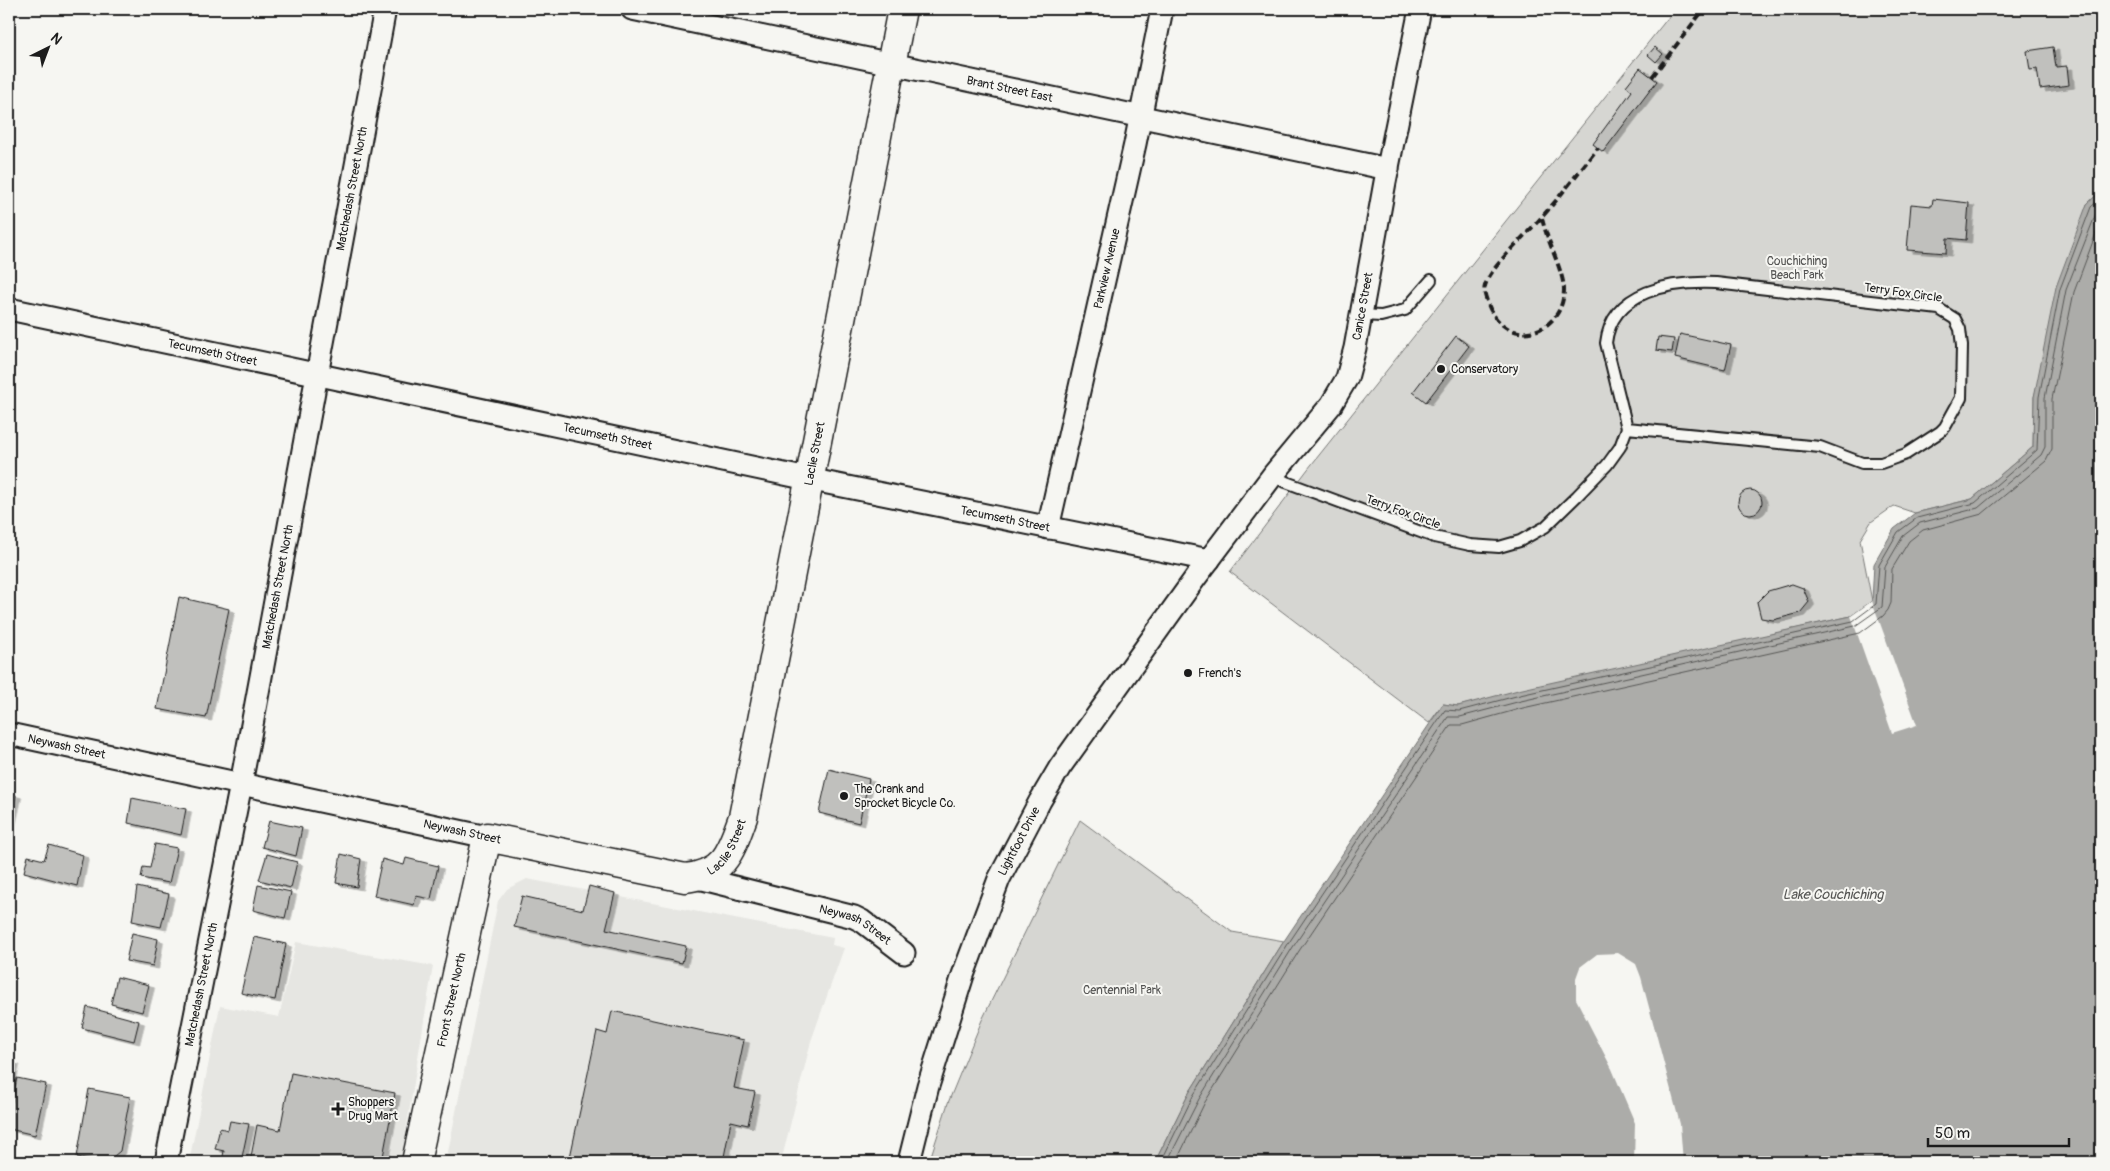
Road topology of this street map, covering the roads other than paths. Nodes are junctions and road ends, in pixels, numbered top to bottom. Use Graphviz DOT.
graph roads {
  1 [pos="384,9"];
  2 [pos="632,9"];
  3 [pos="902,9"];
  4 [pos="1162,9"];
  5 [pos="1420,9"];
  6 [pos="891,63"];
  7 [pos="1141,115"];
  8 [pos="1388,169"];
  9 [pos="1431,280"];
  10 [pos="9,309"];
  11 [pos="1361,315"];
  12 [pos="316,373"];
  13 [pos="1627,428"];
  14 [pos="1273,475"];
  15 [pos="808,479"];
  16 [pos="1048,528"];
  17 [pos="1209,560"];
  18 [pos="9,734"];
  19 [pos="241,784"];
  20 [pos="487,837"];
  21 [pos="694,877"];
  22 [pos="904,953"];
  23 [pos="166,1162"];
  24 [pos="416,1162"];
  25 [pos="909,1162"];
  1 -- 12 [label="street, Matchedash Street North"];
  2 -- 6 [label="street, Brant Street East"];
  3 -- 6 [label="main road, Laclie Street"];
  4 -- 7 [label="street, Parkview Avenue"];
  5 -- 8 [label="street, Canice Street"];
  6 -- 7 [label="street, Brant Street East"];
  6 -- 15 [label="main road, Laclie Street"];
  7 -- 8 [label="street, Brant Street East"];
  7 -- 16 [label="street, Parkview Avenue"];
  8 -- 11 [label="street, Canice Street"];
  9 -- 11 [label="lane"];
  10 -- 12 [label="street, Tecumseth Street"];
  11 -- 14 [label="street, Canice Street"];
  12 -- 15 [label="street, Tecumseth Street"];
  12 -- 19 [label="street, Matchedash Street North"];
  13 -- 13 [label="lane, Terry Fox Circle"];
  13 -- 14 [label="lane, Terry Fox Circle"];
  14 -- 17 [label="street, Canice Street"];
  15 -- 16 [label="street, Tecumseth Street"];
  15 -- 21 [label="main road, Laclie Street"];
  16 -- 17 [label="street, Tecumseth Street"];
  17 -- 25 [label="street, Lightfoot Drive"];
  18 -- 19 [label="street, Neywash Street"];
  19 -- 20 [label="street, Neywash Street"];
  19 -- 23 [label="street, Matchedash Street North"];
  20 -- 21 [label="main road, Neywash Street"];
  20 -- 24 [label="main road, Front Street North"];
  21 -- 22 [label="street, Neywash Street"];
}
